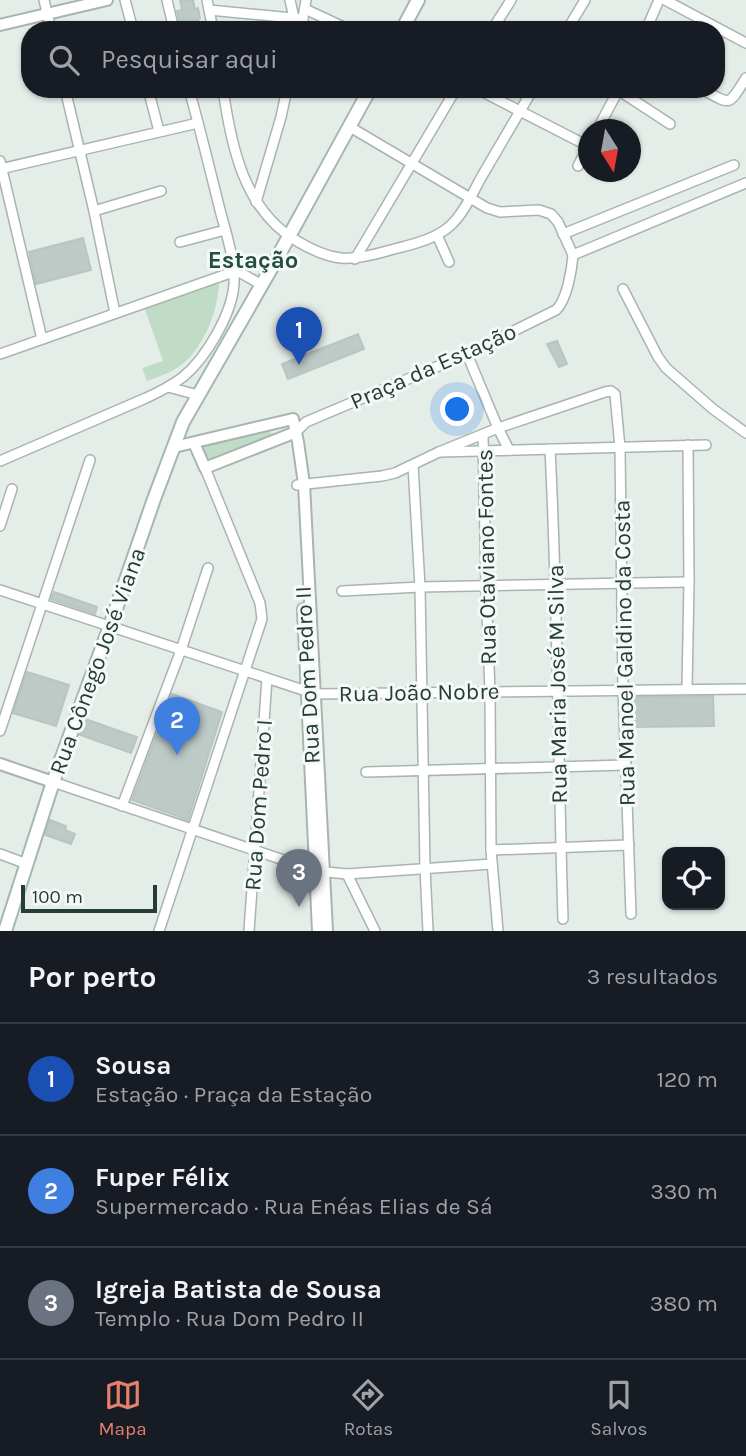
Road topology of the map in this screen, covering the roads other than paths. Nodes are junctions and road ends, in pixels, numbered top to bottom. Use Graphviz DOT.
graph roads {
  1 [pos="44,0"];
  2 [pos="107,0"];
  3 [pos="125,0"];
  4 [pos="167,0"];
  5 [pos="290,0"];
  6 [pos="418,0"];
  7 [pos="511,0"];
  8 [pos="584,0"];
  9 [pos="659,0"];
  10 [pos="665,0"];
  11 [pos="208,5"];
  12 [pos="302,11"];
  13 [pos="47,14"];
  14 [pos="49,21"];
  15 [pos="131,21"];
  16 [pos="172,21"];
  17 [pos="327,21"];
  18 [pos="407,21"];
  19 [pos="498,21"];
  20 [pos="572,21"];
  21 [pos="650,21"];
  22 [pos="705,21"];
  23 [pos="0,25"];
  24 [pos="725,32"];
  25 [pos="746,43"];
  26 [pos="746,78"];
  27 [pos="67,98"];
  28 [pos="150,98"];
  29 [pos="192,98"];
  30 [pos="225,98"];
  31 [pos="285,98"];
  32 [pos="365,98"];
  33 [pos="451,98"];
  34 [pos="495,98"];
  35 [pos="528,98"];
  36 [pos="615,98"];
  37 [pos="631,98"];
  38 [pos="718,98"];
  39 [pos="520,111"];
  40 [pos="603,119"];
  41 [pos="198,123"];
  42 [pos="670,124"];
  43 [pos="350,127"];
  44 [pos="159,131"];
  45 [pos="578,141"];
  46 [pos="80,150"];
  47 [pos="412,164"];
  48 [pos="734,165"];
  49 [pos="1,166"];
  50 [pos="746,183"];
  51 [pos="161,191"];
  52 [pos="470,197"];
  53 [pos="256,202"];
  54 [pos="94,211"];
  55 [pos="225,230"];
  56 [pos="564,234"];
  57 [pos="437,235"];
  58 [pos="289,236"];
  59 [pos="180,242"];
  60 [pos="573,254"];
  61 [pos="355,259"];
  62 [pos="449,262"];
  63 [pos="233,272"];
  64 [pos="262,285"];
  65 [pos="623,289"];
  66 [pos="115,313"];
  67 [pos="42,339"];
  68 [pos="0,354"];
  69 [pos="467,354"];
  70 [pos="168,387"];
  71 [pos="198,395"];
  72 [pos="289,420"];
  73 [pos="306,422"];
  74 [pos="498,428"];
  75 [pos="293,433"];
  76 [pos="746,433"];
  77 [pos="483,435"];
  78 [pos="194,443"];
  79 [pos="688,445"];
  80 [pos="706,445"];
  81 [pos="174,447"];
  82 [pos="620,448"];
  83 [pos="550,449"];
  84 [pos="509,450"];
  85 [pos="484,451"];
  86 [pos="439,452"];
  87 [pos="90,460"];
  88 [pos="0,461"];
  89 [pos="413,465"];
  90 [pos="205,468"];
  91 [pos="300,485"];
  92 [pos="12,489"];
  93 [pos="0,526"];
  94 [pos="208,568"];
  95 [pos="623,582"];
  96 [pos="690,582"];
  97 [pos="556,584"];
  98 [pos="486,586"];
  99 [pos="420,587"];
  100 [pos="0,590"];
  101 [pos="342,591"];
  102 [pos="42,604"];
  103 [pos="110,626"];
  104 [pos="181,650"];
  105 [pos="245,671"];
  106 [pos="267,679"];
  107 [pos="623,689"];
  108 [pos="687,689"];
  109 [pos="746,689"];
  110 [pos="558,690"];
  111 [pos="490,692"];
  112 [pos="311,693"];
  113 [pos="422,693"];
  114 [pos="0,731"];
  115 [pos="0,764"];
  116 [pos="626,765"];
  117 [pos="558,767"];
  118 [pos="491,768"];
  119 [pos="423,770"];
  120 [pos="366,772"];
  121 [pos="53,782"];
  122 [pos="122,806"];
  123 [pos="193,829"];
  124 [pos="629,845"];
  125 [pos="560,847"];
  126 [pos="254,849"];
  127 [pos="491,850"];
  128 [pos="0,854"];
  129 [pos="27,864"];
  130 [pos="492,864"];
  131 [pos="425,868"];
  132 [pos="320,872"];
  133 [pos="347,874"];
  134 [pos="631,914"];
  135 [pos="563,919"];
  136 [pos="5,931"];
  137 [pos="159,931"];
  138 [pos="249,931"];
  139 [pos="318,931"];
  140 [pos="327,931"];
  141 [pos="375,931"];
  142 [pos="428,931"];
  143 [pos="498,931"];
  1 -- 13 [label="street"];
  2 -- 13 [label="street"];
  3 -- 15 [label="street"];
  4 -- 16 [label="street"];
  5 -- 12 [label="street"];
  6 -- 18 [label="main road"];
  7 -- 19 [label="street"];
  8 -- 20 [label="street"];
  9 -- 21 [label="street"];
  10 -- 22 [label="street"];
  11 -- 12 [label="street"];
  12 -- 17 [label="street"];
  13 -- 14 [label="street"];
  13 -- 23 [label="street"];
  24 -- 25 [label="street"];
  26 -- 38 [label="street"];
  27 -- 46 [label="street"];
  28 -- 44 [label="street"];
  29 -- 41 [label="street"];
  30 -- 53 [label="street"];
  31 -- 53 [label="street"];
  32 -- 43 [label="main road, Rua Cônego José Viana"];
  33 -- 47 [label="street"];
  34 -- 39 [label="street"];
  35 -- 39 [label="street"];
  36 -- 40 [label="street"];
  37 -- 42 [label="street"];
  39 -- 45 [label="street"];
  39 -- 52 [label="street"];
  41 -- 44 [label="street"];
  41 -- 55 [label="street"];
  43 -- 47 [label="street"];
  43 -- 58 [label="main road, Rua Cônego José Viana"];
  44 -- 46 [label="street"];
  46 -- 49 [label="street"];
  46 -- 54 [label="street"];
  47 -- 52 [label="street"];
  47 -- 61 [label="street"];
  48 -- 56 [label="street"];
  49 -- 67 [label="street"];
  50 -- 60 [label="street"];
  51 -- 54 [label="street"];
  52 -- 56 [label="street"];
  52 -- 57 [label="street"];
  53 -- 58 [label="street"];
  54 -- 66 [label="street"];
  55 -- 59 [label="street"];
  55 -- 63 [label="street"];
  56 -- 60 [label="street"];
  57 -- 61 [label="street"];
  57 -- 62 [label="street"];
  58 -- 61 [label="street"];
  58 -- 64 [label="main road, Rua Cônego José Viana"];
  60 -- 69 [label="street, Praça da Estação"];
  63 -- 64 [label="street"];
  63 -- 66 [label="street"];
  63 -- 70 [label="street"];
  64 -- 71 [label="main road, Rua Cônego José Viana"];
  65 -- 76 [label="street"];
  66 -- 67 [label="street"];
  67 -- 68 [label="street"];
  69 -- 73 [label="street, Praça da Estação"];
  69 -- 74 [label="street"];
  70 -- 71 [label="street"];
  70 -- 88 [label="street"];
  71 -- 81 [label="main road, Rua Cônego José Viana"];
  72 -- 73 [label="street"];
  72 -- 75 [label="street, Rua Dom Pedro II"];
  72 -- 78 [label="street"];
  73 -- 75 [label="street, Praça da Estação"];
  74 -- 77 [label="street"];
  74 -- 82 [label="street, Rua Manoel Galdino da Costa"];
  74 -- 84 [label="street"];
  75 -- 90 [label="street"];
  75 -- 91 [label="street, Rua Dom Pedro II"];
  77 -- 85 [label="street, Rua Otaviano Fontes"];
  77 -- 86 [label="street"];
  78 -- 81 [label="street"];
  78 -- 90 [label="street"];
  79 -- 80 [label="street"];
  79 -- 82 [label="street"];
  79 -- 96 [label="street"];
  81 -- 103 [label="main road, Rua Cônego José Viana"];
  82 -- 83 [label="street"];
  82 -- 95 [label="street, Rua Manoel Galdino da Costa"];
  83 -- 84 [label="street"];
  83 -- 97 [label="street, Rua Maria José M Silva"];
  84 -- 85 [label="street"];
  85 -- 86 [label="street"];
  85 -- 98 [label="street, Rua Otaviano Fontes"];
  86 -- 89 [label="street"];
  87 -- 102 [label="street"];
  89 -- 91 [label="street"];
  89 -- 99 [label="street"];
  90 -- 105 [label="street"];
  91 -- 112 [label="street, Rua Dom Pedro II"];
  92 -- 93 [label="street"];
  94 -- 104 [label="street"];
  95 -- 96 [label="street"];
  95 -- 97 [label="street"];
  95 -- 107 [label="street, Rua Manoel Galdino da Costa"];
  96 -- 108 [label="street"];
  97 -- 98 [label="street"];
  97 -- 110 [label="street, Rua Maria José M Silva"];
  98 -- 99 [label="street"];
  98 -- 111 [label="street, Rua Otaviano Fontes"];
  99 -- 101 [label="street"];
  99 -- 113 [label="street"];
  100 -- 102 [label="street, Rua João Nobre"];
  102 -- 103 [label="street, Rua João Nobre"];
  102 -- 114 [label="street"];
  103 -- 104 [label="street, Rua João Nobre"];
  103 -- 121 [label="main road, Rua Cônego José Viana"];
  104 -- 105 [label="street, Rua João Nobre"];
  104 -- 122 [label="street"];
  105 -- 106 [label="street, Rua João Nobre"];
  105 -- 123 [label="street"];
  106 -- 112 [label="street, Rua João Nobre"];
  106 -- 126 [label="street, Rua Dom Pedro I"];
  107 -- 108 [label="street, Rua João Nobre"];
  107 -- 110 [label="street, Rua João Nobre"];
  107 -- 116 [label="street, Rua Manoel Galdino da Costa"];
  108 -- 109 [label="street, Rua João Nobre"];
  110 -- 111 [label="street, Rua João Nobre"];
  110 -- 117 [label="street, Rua Maria José M Silva"];
  111 -- 113 [label="street, Rua João Nobre"];
  111 -- 118 [label="street, Rua Otaviano Fontes"];
  112 -- 113 [label="street, Rua João Nobre"];
  112 -- 132 [label="street, Rua Dom Pedro II"];
  113 -- 119 [label="street"];
  115 -- 121 [label="street"];
  116 -- 117 [label="street"];
  116 -- 124 [label="street, Rua Manoel Galdino da Costa"];
  117 -- 118 [label="street"];
  117 -- 125 [label="street, Rua Maria José M Silva"];
  118 -- 119 [label="street"];
  118 -- 127 [label="street, Rua Otaviano Fontes"];
  119 -- 120 [label="street"];
  119 -- 131 [label="street"];
  121 -- 122 [label="street"];
  121 -- 129 [label="main road, Rua Cônego José Viana"];
  122 -- 123 [label="street"];
  123 -- 126 [label="street"];
  123 -- 137 [label="street"];
  124 -- 125 [label="street"];
  124 -- 134 [label="street, Rua Manoel Galdino da Costa"];
  125 -- 127 [label="street"];
  125 -- 135 [label="street, Rua Maria José M Silva"];
  126 -- 132 [label="street"];
  126 -- 138 [label="street, Rua Dom Pedro I"];
  127 -- 130 [label="street, Rua Otaviano Fontes"];
  128 -- 129 [label="street"];
  129 -- 136 [label="main road, Rua Cônego José Viana"];
  130 -- 131 [label="street"];
  130 -- 143 [label="street, Rua Otaviano Fontes"];
  131 -- 133 [label="street"];
  131 -- 142 [label="street"];
  132 -- 133 [label="street"];
  132 -- 139 [label="street, Rua Dom Pedro II"];
  132 -- 140 [label="street, Rua Dom Pedro II"];
  133 -- 141 [label="street"];
}
